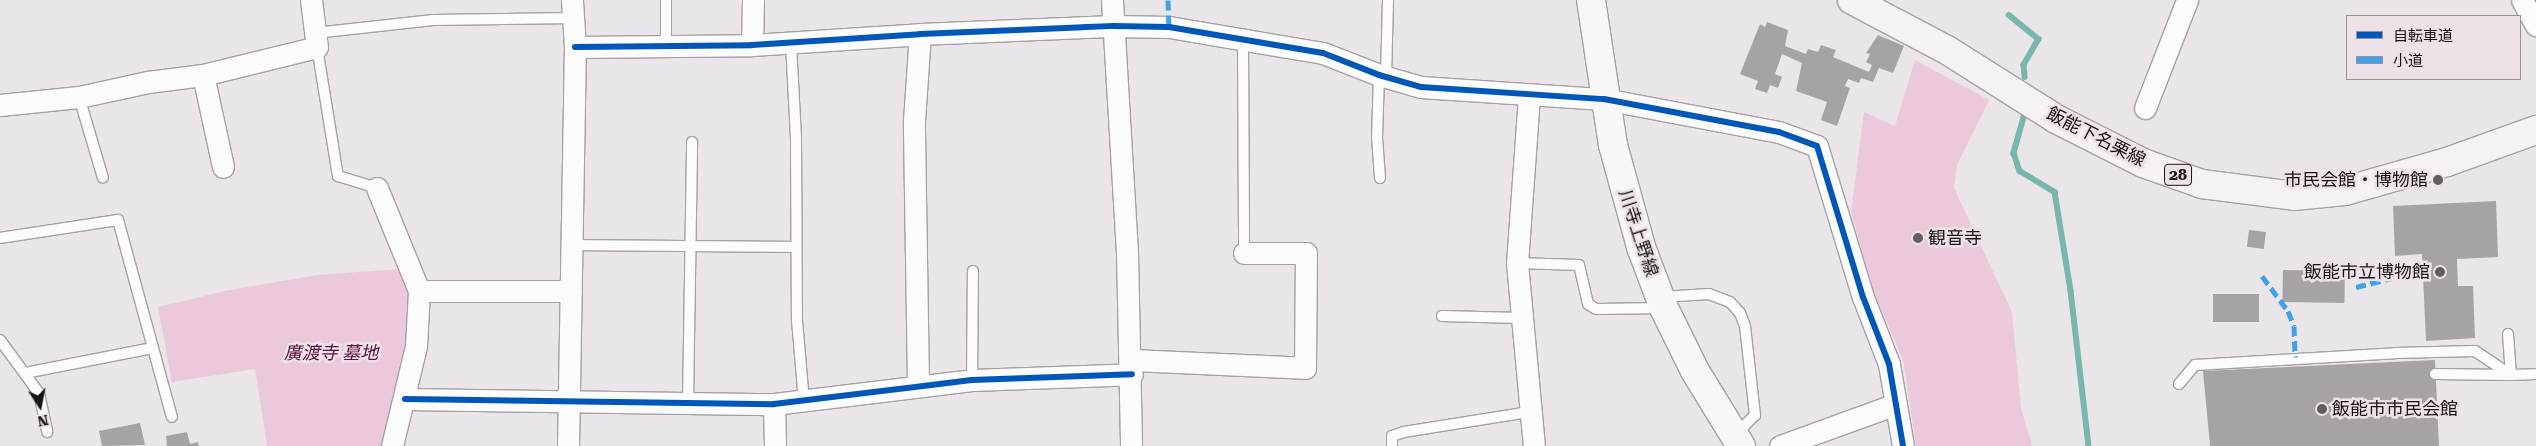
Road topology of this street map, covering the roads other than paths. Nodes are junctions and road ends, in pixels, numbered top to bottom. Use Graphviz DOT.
graph roads {
  1 [pos="311,0"];
  2 [pos="666,0"];
  3 [pos="753,0"];
  4 [pos="1112,0"];
  5 [pos="1388,0"];
  6 [pos="1591,0"];
  7 [pos="1852,0"];
  8 [pos="2186,0"];
  9 [pos="2522,0"];
  10 [pos="573,9"];
  11 [pos="2536,25"];
  12 [pos="1114,26"];
  13 [pos="920,34"];
  14 [pos="316,40"];
  15 [pos="791,42"];
  16 [pos="1243,42"];
  17 [pos="752,45"];
  18 [pos="666,46"];
  19 [pos="575,47"];
  20 [pos="204,75"];
  21 [pos="1383,76"];
  22 [pos="1529,96"];
  23 [pos="79,97"];
  24 [pos="1604,99"];
  25 [pos="0,105"];
  26 [pos="2145,108"];
  27 [pos="2536,130"];
  28 [pos="692,142"];
  29 [pos="223,167"];
  30 [pos="103,178"];
  31 [pos="1380,178"];
  32 [pos="377,188"];
  33 [pos="0,238"];
  34 [pos="573,245"];
  35 [pos="693,246"];
  36 [pos="795,247"];
  37 [pos="1244,252"];
  38 [pos="1517,262"];
  39 [pos="973,271"];
  40 [pos="419,291"];
  41 [pos="571,292"];
  42 [pos="1662,302"];
  43 [pos="1442,316"];
  44 [pos="1520,318"];
  45 [pos="2508,334"];
  46 [pos="0,340"];
  47 [pos="153,348"];
  48 [pos="1132,367"];
  49 [pos="25,373"];
  50 [pos="2436,374"];
  51 [pos="2536,374"];
  52 [pos="2511,375"];
  53 [pos="972,380"];
  54 [pos="2179,384"];
  55 [pos="918,385"];
  56 [pos="405,399"];
  57 [pos="804,400"];
  58 [pos="568,402"];
  59 [pos="688,404"];
  60 [pos="774,404"];
  61 [pos="1896,404"];
  62 [pos="1529,412"];
  63 [pos="172,417"];
  64 [pos="47,432"];
  65 [pos="1738,441"];
  66 [pos="392,446"];
  67 [pos="568,446"];
  68 [pos="775,446"];
  69 [pos="1131,446"];
  70 [pos="1392,446"];
  71 [pos="1534,446"];
  72 [pos="1780,446"];
  73 [pos="1903,446"];
  1 -- 14 [label="street"];
  2 -- 18 [label="lane"];
  3 -- 17 [label="street"];
  4 -- 12 [label="street"];
  5 -- 21 [label="lane"];
  6 -- 24 [label="street, 川寺上野線"];
  7 -- 27 [label="main road, 飯能下名栗線 / 28"];
  8 -- 26 [label="street"];
  9 -- 11 [label="street"];
  10 -- 14 [label="lane"];
  10 -- 19 [label="street"];
  12 -- 13 [label="street"];
  12 -- 16 [label="street"];
  12 -- 48 [label="street"];
  13 -- 15 [label="street"];
  13 -- 55 [label="street"];
  14 -- 20 [label="street"];
  14 -- 32 [label="lane"];
  15 -- 17 [label="street"];
  15 -- 36 [label="lane"];
  16 -- 21 [label="street"];
  16 -- 37 [label="lane"];
  17 -- 18 [label="street"];
  18 -- 19 [label="street"];
  19 -- 34 [label="street"];
  20 -- 23 [label="street"];
  20 -- 29 [label="street"];
  21 -- 22 [label="street"];
  21 -- 31 [label="lane"];
  22 -- 24 [label="street"];
  22 -- 38 [label="street"];
  23 -- 25 [label="street"];
  23 -- 30 [label="lane"];
  24 -- 42 [label="street, 川寺上野線"];
  24 -- 61 [label="street"];
  28 -- 35 [label="lane"];
  32 -- 40 [label="street"];
  33 -- 47 [label="lane"];
  34 -- 35 [label="lane"];
  34 -- 41 [label="street"];
  35 -- 36 [label="lane"];
  35 -- 59 [label="lane"];
  36 -- 57 [label="lane"];
  37 -- 48 [label="street"];
  38 -- 42 [label="lane"];
  38 -- 44 [label="street"];
  39 -- 53 [label="lane"];
  40 -- 41 [label="street"];
  40 -- 56 [label="street"];
  41 -- 58 [label="street"];
  42 -- 65 [label="street, 川寺上野線"];
  42 -- 65 [label="lane"];
  43 -- 44 [label="lane"];
  44 -- 62 [label="street"];
  45 -- 52 [label="lane"];
  46 -- 49 [label="lane"];
  47 -- 49 [label="lane"];
  47 -- 63 [label="lane"];
  48 -- 53 [label="street"];
  48 -- 69 [label="street"];
  49 -- 64 [label="lane"];
  50 -- 52 [label="lane"];
  51 -- 52 [label="lane"];
  52 -- 54 [label="lane"];
  53 -- 55 [label="street"];
  55 -- 57 [label="street"];
  56 -- 58 [label="street"];
  56 -- 66 [label="street"];
  57 -- 60 [label="street"];
  58 -- 59 [label="street"];
  58 -- 67 [label="street"];
  59 -- 60 [label="street"];
  60 -- 68 [label="street"];
  61 -- 72 [label="street"];
  61 -- 73 [label="street"];
  62 -- 70 [label="lane"];
  62 -- 71 [label="street"];
}
